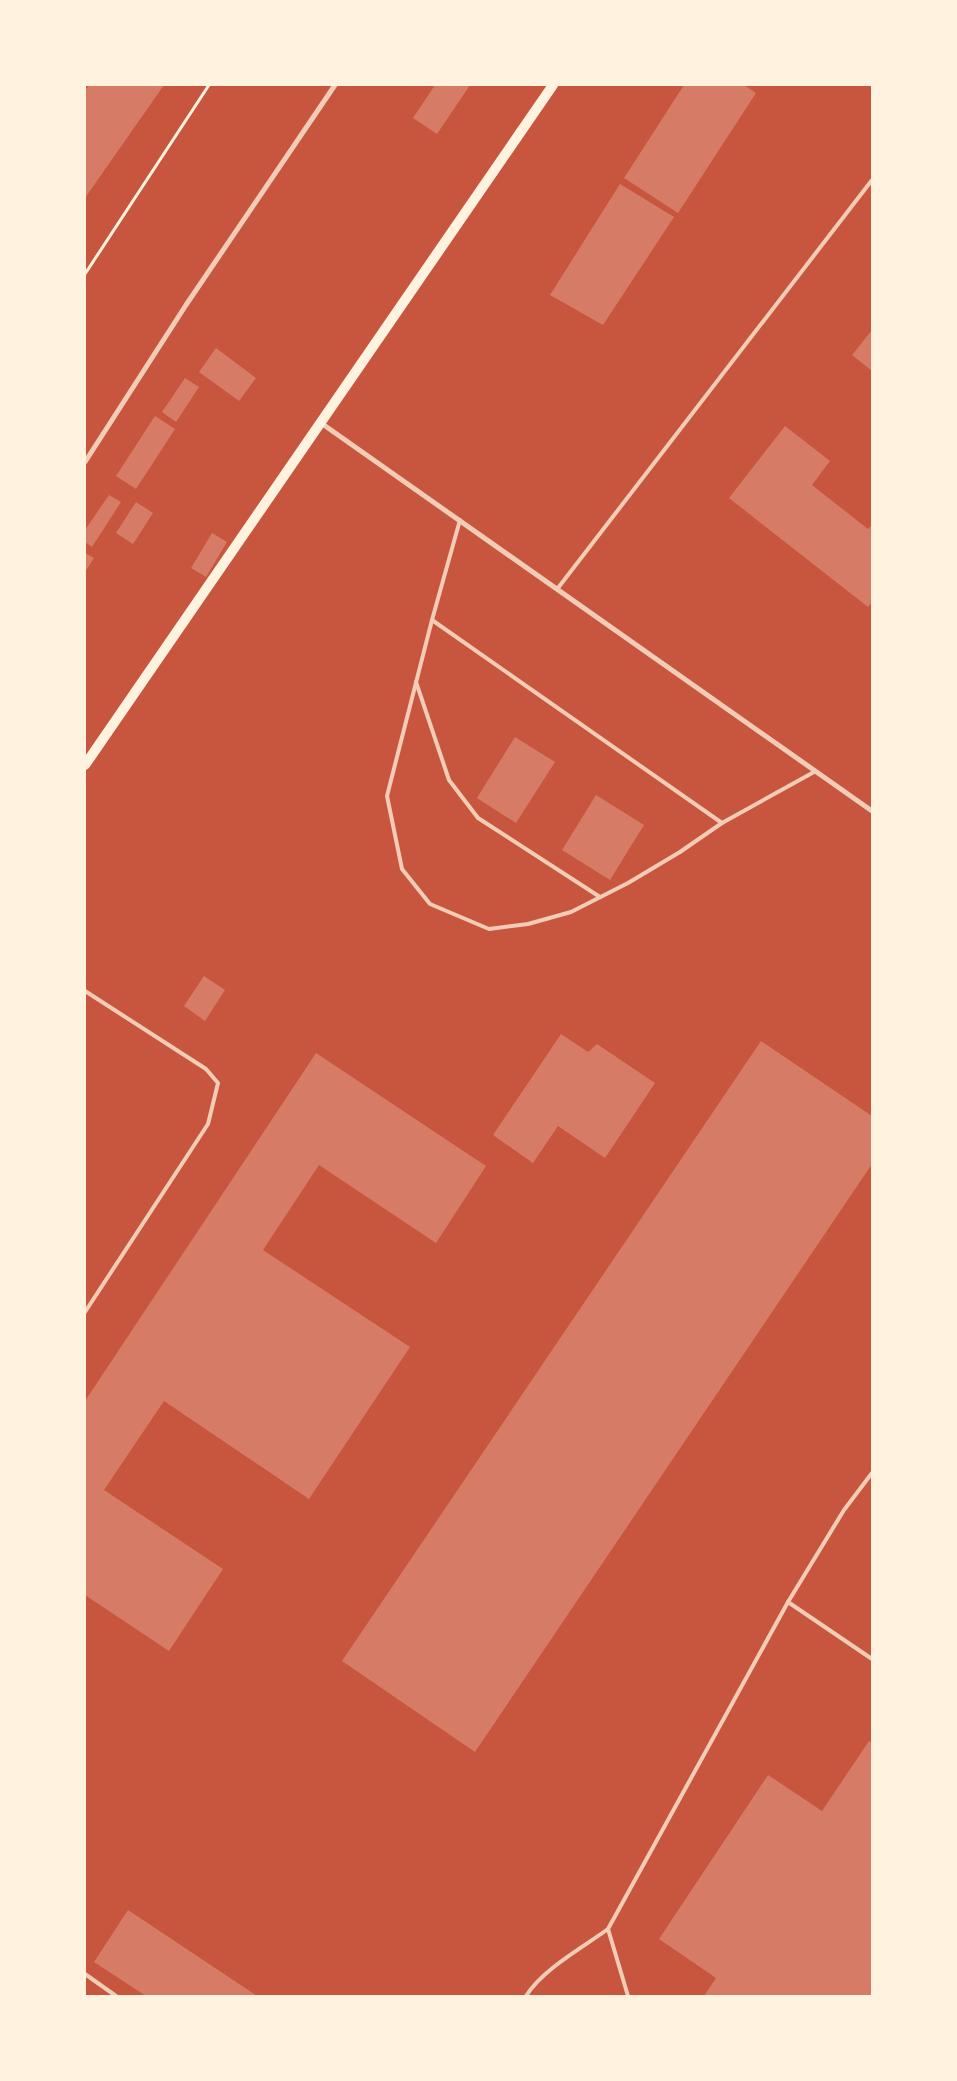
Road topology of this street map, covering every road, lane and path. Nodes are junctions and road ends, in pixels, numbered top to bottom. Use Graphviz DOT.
graph roads {
  1 [pos="208,85"];
  2 [pos="335,85"];
  3 [pos="553,85"];
  4 [pos="872,180"];
  5 [pos="85,274"];
  6 [pos="321,422"];
  7 [pos="85,462"];
  8 [pos="460,520"];
  9 [pos="558,588"];
  10 [pos="432,620"];
  11 [pos="416,682"];
  12 [pos="85,765"];
  13 [pos="814,772"];
  14 [pos="872,811"];
  15 [pos="722,823"];
  16 [pos="600,897"];
  17 [pos="85,991"];
  18 [pos="85,1312"];
  19 [pos="872,1473"];
  20 [pos="788,1602"];
  21 [pos="872,1659"];
  22 [pos="608,1929"];
  23 [pos="85,1974"];
  24 [pos="116,1996"];
  25 [pos="526,1996"];
  26 [pos="628,1996"];
  1 -- 5 [label="path"];
  2 -- 7 [label="street"];
  3 -- 6 [label="main road"];
  4 -- 9 [label="lane"];
  6 -- 8 [label="street"];
  6 -- 12 [label="main road"];
  8 -- 9 [label="street"];
  8 -- 10 [label="lane"];
  9 -- 13 [label="street"];
  10 -- 11 [label="lane"];
  10 -- 15 [label="lane"];
  11 -- 16 [label="lane"];
  11 -- 16 [label="lane"];
  13 -- 14 [label="street"];
  13 -- 15 [label="lane"];
  15 -- 16 [label="lane"];
  17 -- 18 [label="lane"];
  19 -- 20 [label="lane"];
  20 -- 21 [label="lane"];
  20 -- 22 [label="lane"];
  22 -- 25 [label="lane"];
  22 -- 26 [label="lane"];
  23 -- 24 [label="lane"];
}
